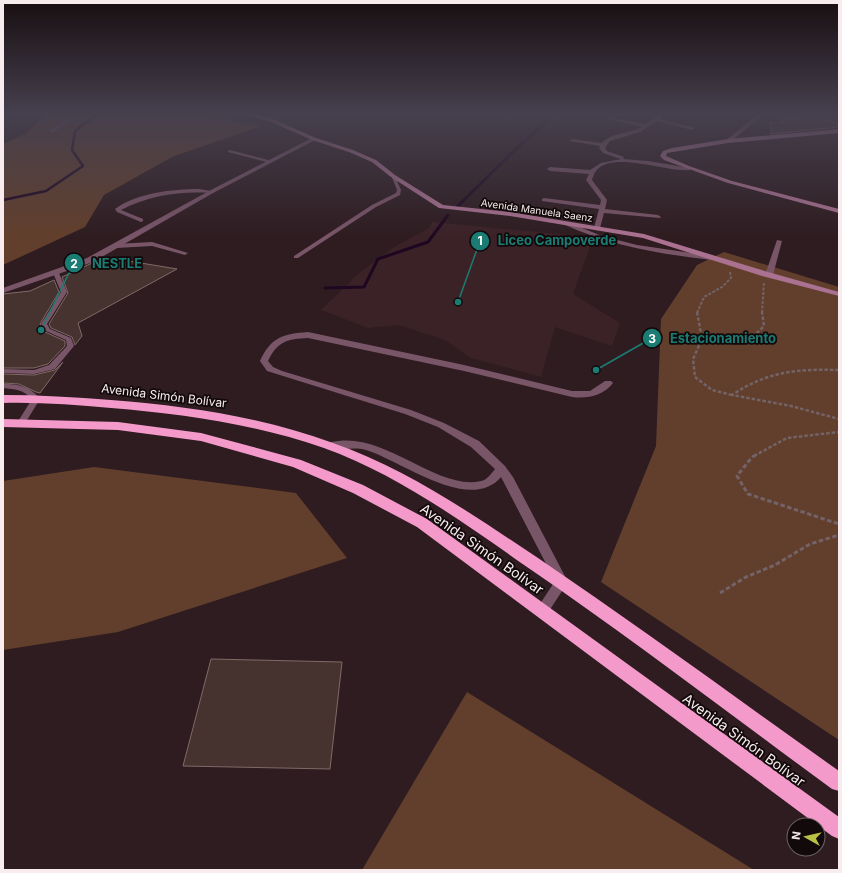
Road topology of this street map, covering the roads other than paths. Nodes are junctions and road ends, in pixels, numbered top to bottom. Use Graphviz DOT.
graph roads {
  1 [pos="244,155"];
  2 [pos="284,155"];
  3 [pos="360,155"];
  4 [pos="614,155"];
  5 [pos="663,155"];
  6 [pos="634,161"];
  7 [pos="270,162"];
  8 [pos="688,168"];
  9 [pos="550,169"];
  10 [pos="590,172"];
  11 [pos="393,176"];
  12 [pos="211,192"];
  13 [pos="544,200"];
  14 [pos="602,209"];
  15 [pos="839,211"];
  16 [pos="658,217"];
  17 [pos="141,220"];
  18 [pos="564,223"];
  19 [pos="596,228"];
  20 [pos="779,241"];
  21 [pos="116,246"];
  22 [pos="185,253"];
  23 [pos="296,257"];
  24 [pos="712,258"];
  25 [pos="56,273"];
  26 [pos="767,275"];
  27 [pos="3,291"];
  28 [pos="839,294"];
  29 [pos="3,371"];
  30 [pos="608,383"];
  31 [pos="3,386"];
  32 [pos="3,399"];
  33 [pos="36,399"];
  34 [pos="3,423"];
  35 [pos="21,423"];
  36 [pos="330,446"];
  37 [pos="501,469"];
  38 [pos="562,582"];
  39 [pos="542,610"];
  40 [pos="839,782"];
  41 [pos="839,828"];
  1 -- 7 [label="lane"];
  2 -- 7 [label="street"];
  3 -- 11 [label="street, Avenida Manuela Saenz"];
  4 -- 6 [label="street"];
  5 -- 8 [label="street"];
  6 -- 8 [label="street"];
  6 -- 10 [label="street"];
  7 -- 12 [label="street"];
  8 -- 15 [label="street"];
  9 -- 10 [label="street"];
  10 -- 14 [label="street"];
  11 -- 18 [label="street, Avenida Manuela Saenz"];
  11 -- 23 [label="lane"];
  12 -- 17 [label="lane"];
  12 -- 21 [label="street"];
  13 -- 14 [label="street"];
  14 -- 16 [label="street"];
  14 -- 19 [label="street"];
  18 -- 19 [label="street, Avenida Manuela Saenz"];
  18 -- 24 [label="lane"];
  19 -- 24 [label="street, Avenida Manuela Saenz"];
  20 -- 26 [label="street"];
  21 -- 22 [label="lane"];
  21 -- 25 [label="street"];
  24 -- 26 [label="street, Avenida Manuela Saenz"];
  25 -- 27 [label="street"];
  25 -- 29 [label="lane"];
  26 -- 28 [label="street, Avenida Manuela Saenz"];
  30 -- 37 [label="street"];
  31 -- 33 [label="lane"];
  32 -- 33 [label="highway, Avenida Simón Bolívar"];
  33 -- 35 [label="lane"];
  33 -- 36 [label="highway, Avenida Simón Bolívar"];
  34 -- 35 [label="highway, Avenida Simón Bolívar"];
  35 -- 39 [label="highway, Avenida Simón Bolívar"];
  36 -- 37 [label="street"];
  36 -- 38 [label="highway, Avenida Simón Bolívar"];
  37 -- 38 [label="street"];
  38 -- 39 [label="street"];
  38 -- 40 [label="highway, Avenida Simón Bolívar"];
  39 -- 41 [label="highway, Avenida Simón Bolívar"];
}
